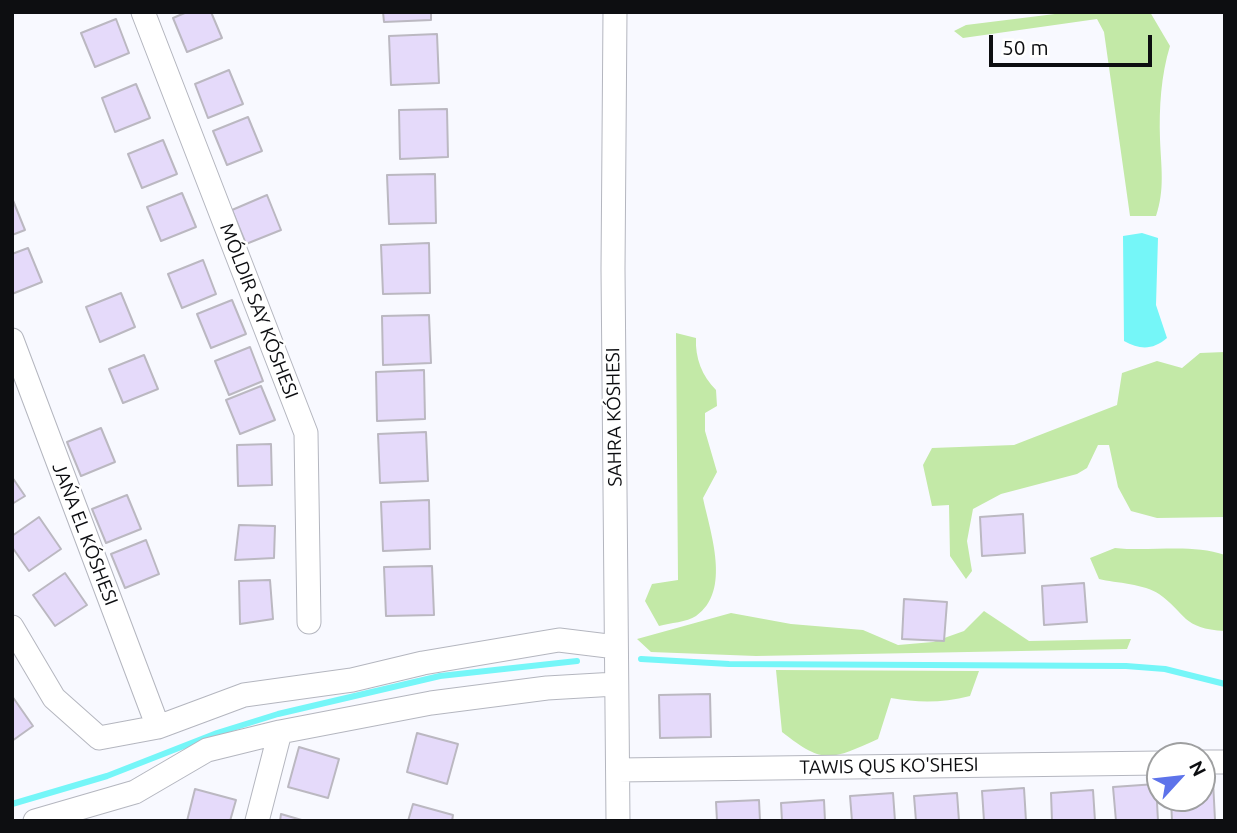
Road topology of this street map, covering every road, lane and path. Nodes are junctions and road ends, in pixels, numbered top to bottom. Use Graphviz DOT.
graph roads {
  1 [pos="143,12"];
  2 [pos="615,12"];
  3 [pos="12,340"];
  4 [pos="309,622"];
  5 [pos="12,626"];
  6 [pos="616,647"];
  7 [pos="617,684"];
  8 [pos="158,727"];
  9 [pos="280,732"];
  10 [pos="1146,763"];
  11 [pos="618,770"];
  12 [pos="35,821"];
  13 [pos="257,821"];
  14 [pos="618,821"];
  1 -- 4 [label="street, MÓLDIR SAY KÓSHESI"];
  2 -- 6 [label="street, SAHRA KÓSHESI"];
  3 -- 8 [label="street, JAŃA EL KÓSHESI"];
  5 -- 8 [label="street"];
  6 -- 7 [label="street, SAHRA KÓSHESI"];
  6 -- 8 [label="street"];
  7 -- 9 [label="street"];
  7 -- 11 [label="street, SAHRA KÓSHESI"];
  9 -- 12 [label="street"];
  9 -- 13 [label="street"];
  10 -- 11 [label="street, TAWIS QUS KO'SHESI"];
  11 -- 14 [label="street, SAHRA KÓSHESI"];
}
